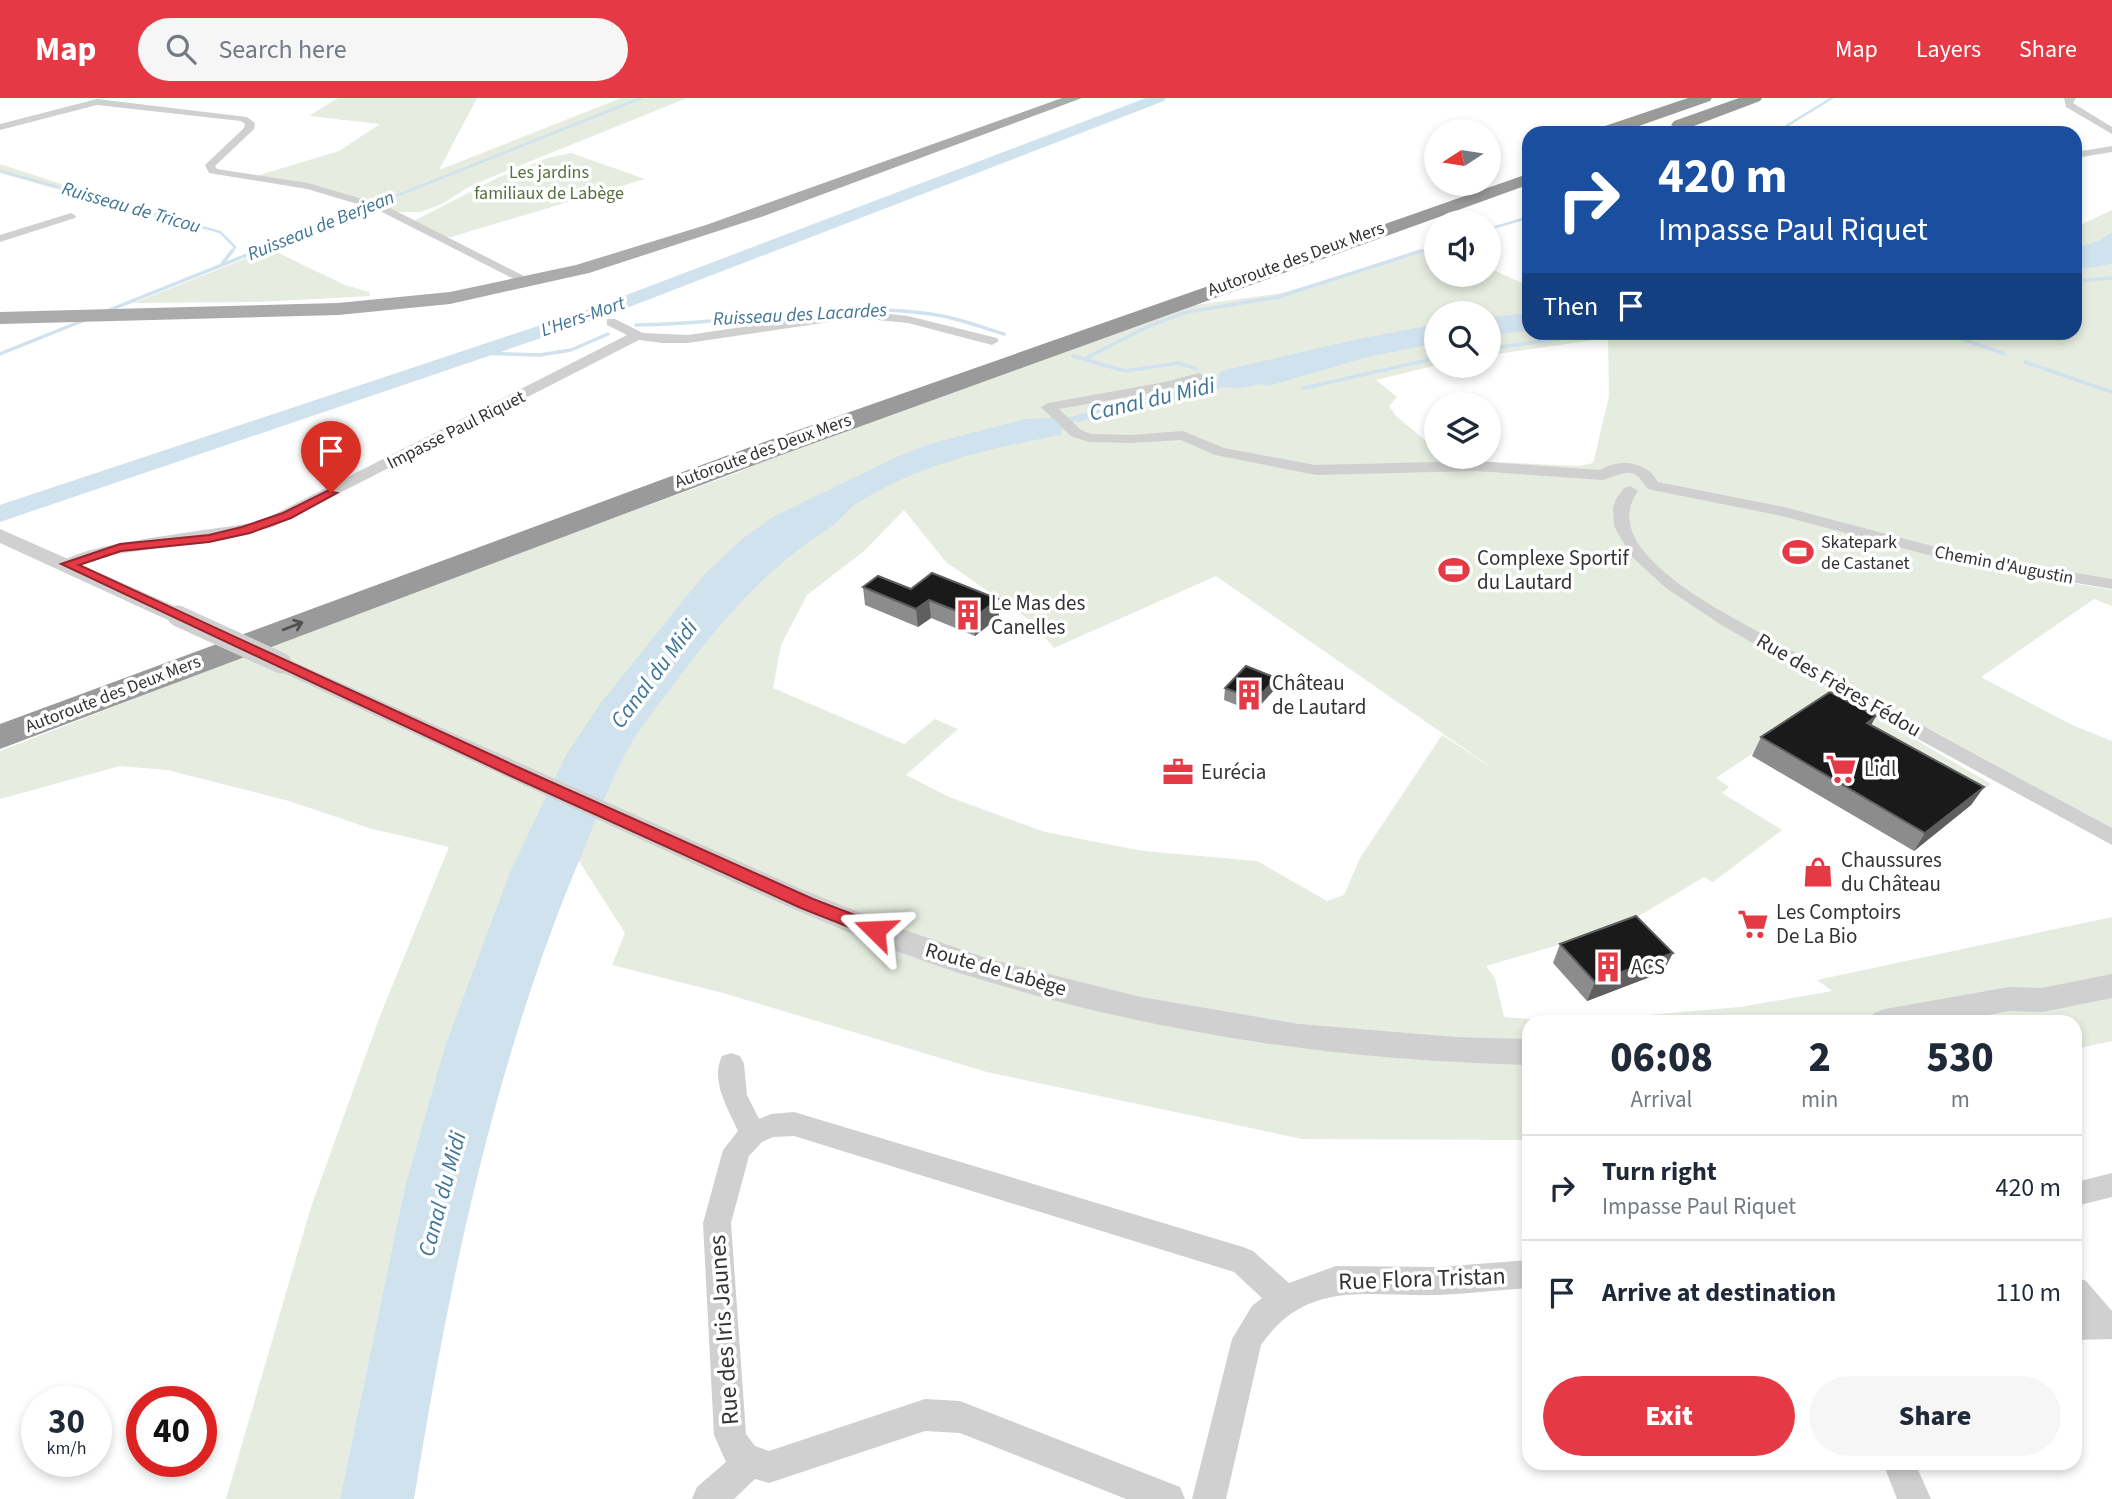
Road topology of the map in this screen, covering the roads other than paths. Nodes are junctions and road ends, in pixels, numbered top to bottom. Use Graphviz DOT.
graph roads {
  1 [pos="155,98"];
  2 [pos="1075,98"];
  3 [pos="1704,98"];
  4 [pos="1754,98"];
  5 [pos="2072,98"];
  6 [pos="89,100"];
  7 [pos="137,105"];
  8 [pos="1622,126"];
  9 [pos="1677,126"];
  10 [pos="0,127"];
  11 [pos="2112,131"];
  12 [pos="2112,149"];
  13 [pos="2082,154"];
  14 [pos="1522,162"];
  15 [pos="1502,169"];
  16 [pos="1522,181"];
  17 [pos="1429,196"];
  18 [pos="71,216"];
  19 [pos="0,239"];
  20 [pos="520,277"];
  21 [pos="0,319"];
  22 [pos="611,322"];
  23 [pos="638,335"];
  24 [pos="992,341"];
  25 [pos="1199,377"];
  26 [pos="1604,475"];
  27 [pos="1652,485"];
  28 [pos="1630,491"];
  29 [pos="4,537"];
  30 [pos="68,564"];
  31 [pos="2112,584"];
  32 [pos="0,713"];
  33 [pos="0,737"];
  34 [pos="2112,837"];
  35 [pos="2112,968"];
  36 [pos="2112,986"];
  37 [pos="2009,999"];
  38 [pos="1923,1015"];
  39 [pos="1522,1052"];
  40 [pos="731,1064"];
  41 [pos="753,1134"];
  42 [pos="2112,1185"];
  43 [pos="2082,1192"];
  44 [pos="1522,1275"];
  45 [pos="1285,1299"];
  46 [pos="2082,1301"];
  47 [pos="2096,1325"];
  48 [pos="748,1463"];
  49 [pos="1902,1470"];
  50 [pos="709,1499"];
  51 [pos="1168,1499"];
  52 [pos="1209,1499"];
  53 [pos="1914,1499"];
  1 -- 7 [label="street"];
  2 -- 21 [label="main road"];
  3 -- 8 [label="highway"];
  4 -- 9 [label="highway"];
  5 -- 11 [label="street"];
  6 -- 7 [label="street"];
  6 -- 10 [label="street"];
  7 -- 20 [label="street"];
  12 -- 13 [label="street"];
  14 -- 15 [label="highway"];
  33 -- 16 [label="highway, Autoroute des Deux Mers, one-way"];
  17 -- 32 [label="highway, Autoroute des Deux Mers"];
  18 -- 19 [label="street"];
  22 -- 23 [label="street, Impasse Paul Riquet"];
  23 -- 24 [label="street, Impasse Paul Riquet"];
  23 -- 30 [label="street, Impasse Paul Riquet"];
  25 -- 26 [label="street"];
  26 -- 27 [label="street"];
  26 -- 28 [label="street"];
  27 -- 28 [label="street"];
  27 -- 31 [label="street, Chemin d'Augustin"];
  28 -- 34 [label="street, Rue des Frères Fédou"];
  29 -- 30 [label="street, Route de Labège"];
  30 -- 39 [label="street, Route de Labège, bridge"];
  35 -- 37 [label="street"];
  36 -- 37 [label="street"];
  37 -- 38 [label="street"];
  40 -- 41 [label="street"];
  41 -- 45 [label="street"];
  41 -- 48 [label="street, Rue des Iris Jaunes"];
  42 -- 43 [label="street"];
  44 -- 45 [label="street, Rue Flora Tristan"];
  45 -- 52 [label="street, Rue Flora Tristan"];
  46 -- 47 [label="street"];
  48 -- 50 [label="street"];
  48 -- 51 [label="street"];
  49 -- 53 [label="street"];
}
